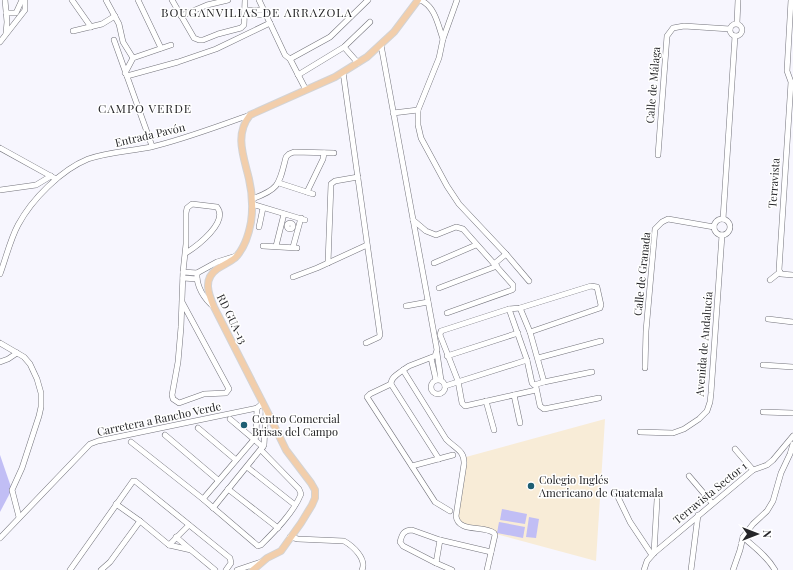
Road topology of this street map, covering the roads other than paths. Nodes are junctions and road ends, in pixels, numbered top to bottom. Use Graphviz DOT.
graph roads {
  1 [pos="5,0"];
  2 [pos="22,0"];
  3 [pos="25,0"];
  4 [pos="72,0"];
  5 [pos="106,0"];
  6 [pos="138,0"];
  7 [pos="172,0"];
  8 [pos="228,0"];
  9 [pos="245,0"];
  10 [pos="260,0"];
  11 [pos="368,0"];
  12 [pos="419,0"];
  13 [pos="457,0"];
  14 [pos="738,0"];
  15 [pos="791,0"];
  16 [pos="245,13"];
  17 [pos="265,13"];
  18 [pos="6,14"];
  19 [pos="115,16"];
  20 [pos="182,16"];
  21 [pos="370,22"];
  22 [pos="270,23"];
  23 [pos="737,23"];
  24 [pos="91,27"];
  25 [pos="730,29"];
  26 [pos="73,31"];
  27 [pos="6,34"];
  28 [pos="735,36"];
  29 [pos="443,39"];
  30 [pos="114,40"];
  31 [pos="0,42"];
  32 [pos="170,45"];
  33 [pos="381,45"];
  34 [pos="344,47"];
  35 [pos="161,48"];
  36 [pos="791,48"];
  37 [pos="129,52"];
  38 [pos="133,58"];
  39 [pos="290,59"];
  40 [pos="358,63"];
  41 [pos="122,64"];
  42 [pos="343,72"];
  43 [pos="126,74"];
  44 [pos="298,75"];
  45 [pos="792,82"];
  46 [pos="306,90"];
  47 [pos="418,110"];
  48 [pos="393,113"];
  49 [pos="250,115"];
  50 [pos="152,146"];
  51 [pos="0,148"];
  52 [pos="324,153"];
  53 [pos="334,153"];
  54 [pos="658,155"];
  55 [pos="54,177"];
  56 [pos="358,177"];
  57 [pos="279,183"];
  58 [pos="0,190"];
  59 [pos="307,192"];
  60 [pos="313,194"];
  61 [pos="252,202"];
  62 [pos="263,208"];
  63 [pos="284,214"];
  64 [pos="293,216"];
  65 [pos="723,219"];
  66 [pos="413,220"];
  67 [pos="288,226"];
  68 [pos="259,227"];
  69 [pos="714,227"];
  70 [pos="298,228"];
  71 [pos="722,235"];
  72 [pos="368,245"];
  73 [pos="476,245"];
  74 [pos="263,246"];
  75 [pos="276,246"];
  76 [pos="186,253"];
  77 [pos="506,254"];
  78 [pos="237,256"];
  79 [pos="328,263"];
  80 [pos="434,263"];
  81 [pos="496,265"];
  82 [pos="780,272"];
  83 [pos="0,274"];
  84 [pos="183,275"];
  85 [pos="793,275"];
  86 [pos="197,276"];
  87 [pos="293,277"];
  88 [pos="770,280"];
  89 [pos="529,281"];
  90 [pos="439,288"];
  91 [pos="182,302"];
  92 [pos="428,302"];
  93 [pos="406,306"];
  94 [pos="214,307"];
  95 [pos="520,308"];
  96 [pos="508,309"];
  97 [pos="447,312"];
  98 [pos="768,319"];
  99 [pos="793,322"];
  100 [pos="530,332"];
  101 [pos="518,333"];
  102 [pos="601,341"];
  103 [pos="0,343"];
  104 [pos="366,343"];
  105 [pos="17,353"];
  106 [pos="437,353"];
  107 [pos="447,356"];
  108 [pos="432,358"];
  109 [pos="538,358"];
  110 [pos="526,360"];
  111 [pos="0,362"];
  112 [pos="763,365"];
  113 [pos="793,367"];
  114 [pos="645,368"];
  115 [pos="403,370"];
  116 [pos="592,372"];
  117 [pos="438,380"];
  118 [pos="458,381"];
  119 [pos="544,382"];
  120 [pos="391,384"];
  121 [pos="445,386"];
  122 [pos="536,387"];
  123 [pos="514,395"];
  124 [pos="599,398"];
  125 [pos="486,401"];
  126 [pos="265,406"];
  127 [pos="257,408"];
  128 [pos="763,412"];
  129 [pos="793,413"];
  130 [pos="230,419"];
  131 [pos="520,423"];
  132 [pos="198,428"];
  133 [pos="494,430"];
  134 [pos="643,432"];
  135 [pos="165,435"];
  136 [pos="793,436"];
  137 [pos="255,438"];
  138 [pos="265,438"];
  139 [pos="131,442"];
  140 [pos="793,444"];
  141 [pos="262,449"];
  142 [pos="735,449"];
  143 [pos="453,456"];
  144 [pos="439,459"];
  145 [pos="236,460"];
  146 [pos="412,466"];
  147 [pos="247,467"];
  148 [pos="753,470"];
  149 [pos="689,476"];
  150 [pos="218,480"];
  151 [pos="228,489"];
  152 [pos="616,493"];
  153 [pos="202,499"];
  154 [pos="657,500"];
  155 [pos="712,503"];
  156 [pos="116,504"];
  157 [pos="295,505"];
  158 [pos="213,508"];
  159 [pos="450,511"];
  160 [pos="698,515"];
  161 [pos="19,517"];
  162 [pos="140,521"];
  163 [pos="189,524"];
  164 [pos="278,528"];
  165 [pos="176,537"];
  166 [pos="290,537"];
  167 [pos="743,537"];
  168 [pos="0,538"];
  169 [pos="440,540"];
  170 [pos="170,545"];
  171 [pos="190,550"];
  172 [pos="491,552"];
  173 [pos="653,554"];
  174 [pos="261,562"];
  175 [pos="436,563"];
  176 [pos="70,570"];
  177 [pos="101,570"];
  178 [pos="215,570"];
  179 [pos="226,570"];
  180 [pos="237,570"];
  181 [pos="253,570"];
  182 [pos="362,570"];
  183 [pos="452,570"];
  184 [pos="486,570"];
  185 [pos="644,570"];
  186 [pos="691,570"];
  187 [pos="733,570"];
  188 [pos="775,570"];
  1 -- 18 [label="street"];
  2 -- 18 [label="street"];
  3 -- 27 [label="street"];
  4 -- 24 [label="street"];
  5 -- 19 [label="street"];
  6 -- 35 [label="street"];
  7 -- 20 [label="street"];
  8 -- 20 [label="street"];
  9 -- 16 [label="street"];
  10 -- 17 [label="street"];
  11 -- 39 [label="street"];
  12 -- 29 [label="street"];
  12 -- 33 [label="main road"];
  13 -- 29 [label="street"];
  14 -- 23 [label="street"];
  15 -- 36 [label="street, Terravista"];
  16 -- 17 [label="street"];
  16 -- 20 [label="street"];
  17 -- 22 [label="street"];
  18 -- 27 [label="street"];
  19 -- 24 [label="street"];
  19 -- 37 [label="street"];
  21 -- 34 [label="street"];
  22 -- 39 [label="street"];
  22 -- 43 [label="street"];
  23 -- 25 [label="street"];
  23 -- 28 [label="street"];
  24 -- 26 [label="street"];
  25 -- 28 [label="street"];
  25 -- 54 [label="street, Calle de Málaga"];
  27 -- 31 [label="street"];
  28 -- 65 [label="street"];
  29 -- 47 [label="street"];
  30 -- 41 [label="street"];
  32 -- 35 [label="street"];
  33 -- 40 [label="main road"];
  33 -- 48 [label="street"];
  34 -- 40 [label="street"];
  34 -- 44 [label="street"];
  35 -- 38 [label="street"];
  36 -- 45 [label="street, Terravista"];
  37 -- 38 [label="street"];
  37 -- 41 [label="street"];
  38 -- 43 [label="street"];
  39 -- 44 [label="street"];
  40 -- 42 [label="main road"];
  41 -- 43 [label="street"];
  42 -- 46 [label="main road"];
  42 -- 56 [label="street"];
  43 -- 50 [label="street"];
  44 -- 46 [label="street"];
  45 -- 82 [label="street, Terravista"];
  46 -- 49 [label="main road"];
  47 -- 48 [label="street"];
  47 -- 77 [label="street"];
  48 -- 66 [label="street"];
  49 -- 50 [label="street, Entrada Pavón"];
  49 -- 61 [label="main road, RD GUA-13"];
  50 -- 55 [label="street, Entrada Pavón"];
  51 -- 55 [label="street"];
  52 -- 53 [label="street"];
  52 -- 57 [label="street"];
  52 -- 59 [label="street"];
  55 -- 58 [label="street"];
  55 -- 83 [label="street"];
  56 -- 72 [label="street"];
  56 -- 79 [label="street"];
  57 -- 59 [label="street"];
  57 -- 61 [label="street"];
  59 -- 60 [label="street"];
  61 -- 62 [label="street"];
  61 -- 78 [label="main road, RD GUA-13"];
  62 -- 63 [label="street"];
  62 -- 68 [label="street"];
  63 -- 64 [label="street"];
  63 -- 67 [label="street"];
  64 -- 67 [label="street"];
  64 -- 70 [label="street"];
  65 -- 69 [label="street"];
  65 -- 71 [label="street"];
  66 -- 73 [label="street"];
  66 -- 92 [label="street"];
  67 -- 70 [label="street"];
  67 -- 75 [label="street"];
  69 -- 71 [label="street"];
  69 -- 114 [label="street, Calle de Granada"];
  70 -- 75 [label="street"];
  71 -- 134 [label="street, Avenida de Andalucía"];
  72 -- 79 [label="street"];
  72 -- 104 [label="street"];
  73 -- 80 [label="street"];
  73 -- 81 [label="street"];
  74 -- 75 [label="street"];
  76 -- 76 [label="street"];
  76 -- 84 [label="street"];
  77 -- 81 [label="street"];
  77 -- 89 [label="street"];
  78 -- 86 [label="street"];
  78 -- 94 [label="main road, RD GUA-13"];
  79 -- 87 [label="street"];
  81 -- 90 [label="street"];
  81 -- 97 [label="street"];
  82 -- 85 [label="street"];
  82 -- 88 [label="street"];
  84 -- 86 [label="street"];
  84 -- 91 [label="street"];
  86 -- 94 [label="street"];
  91 -- 91 [label="street"];
  92 -- 93 [label="street"];
  92 -- 106 [label="street"];
  94 -- 126 [label="main road, RD GUA-13"];
  95 -- 96 [label="street"];
  95 -- 100 [label="street"];
  95 -- 100 [label="street"];
  96 -- 101 [label="street"];
  96 -- 107 [label="street"];
  98 -- 99 [label="street"];
  100 -- 109 [label="street"];
  101 -- 107 [label="street"];
  101 -- 110 [label="street"];
  102 -- 109 [label="street"];
  103 -- 105 [label="street"];
  105 -- 111 [label="street"];
  105 -- 161 [label="street"];
  106 -- 108 [label="street"];
  106 -- 117 [label="street"];
  107 -- 118 [label="street"];
  108 -- 115 [label="street"];
  108 -- 117 [label="street"];
  109 -- 119 [label="street"];
  110 -- 118 [label="street"];
  110 -- 122 [label="street"];
  112 -- 113 [label="street"];
  115 -- 120 [label="street"];
  115 -- 172 [label="street"];
  116 -- 119 [label="street"];
  117 -- 121 [label="street"];
  117 -- 121 [label="street"];
  118 -- 121 [label="street"];
  118 -- 125 [label="street"];
  119 -- 122 [label="street"];
  120 -- 144 [label="street"];
  120 -- 146 [label="street"];
  122 -- 123 [label="street"];
  122 -- 124 [label="street"];
  123 -- 125 [label="street"];
  123 -- 131 [label="street"];
  125 -- 133 [label="street"];
  126 -- 127 [label="street, Carretera a Rancho Verde"];
  126 -- 138 [label="street"];
  126 -- 166 [label="main road, RD GUA-13"];
  127 -- 137 [label="street"];
  127 -- 161 [label="street, Carretera a Rancho Verde"];
  128 -- 129 [label="street"];
  130 -- 137 [label="street"];
  132 -- 145 [label="street"];
  135 -- 150 [label="street"];
  136 -- 148 [label="street, Terravista Sector 1"];
  137 -- 138 [label="street"];
  137 -- 141 [label="street"];
  137 -- 145 [label="street"];
  138 -- 141 [label="street"];
  139 -- 153 [label="street"];
  140 -- 167 [label="street"];
  141 -- 147 [label="street"];
  141 -- 157 [label="street"];
  142 -- 148 [label="street"];
  143 -- 144 [label="street"];
  144 -- 146 [label="street"];
  145 -- 150 [label="street"];
  146 -- 159 [label="street"];
  147 -- 151 [label="street"];
  147 -- 157 [label="street"];
  148 -- 155 [label="street, Terravista Sector 1"];
  149 -- 155 [label="street"];
  150 -- 153 [label="street"];
  151 -- 158 [label="street"];
  151 -- 164 [label="street"];
  152 -- 173 [label="street"];
  153 -- 158 [label="street"];
  154 -- 173 [label="street"];
  155 -- 160 [label="street, Terravista Sector 1"];
  156 -- 162 [label="street"];
  156 -- 163 [label="street"];
  156 -- 176 [label="street"];
  157 -- 164 [label="street"];
  158 -- 164 [label="street"];
  160 -- 173 [label="street, Terravista Sector 1"];
  160 -- 186 [label="street"];
  161 -- 168 [label="street, Carretera a Rancho Verde"];
  162 -- 170 [label="street"];
  162 -- 177 [label="street"];
  163 -- 165 [label="street"];
  163 -- 179 [label="street"];
  165 -- 170 [label="street"];
  165 -- 171 [label="street"];
  166 -- 174 [label="main road, RD GUA-13"];
  166 -- 182 [label="street"];
  167 -- 187 [label="street"];
  167 -- 188 [label="street"];
  169 -- 172 [label="street"];
  169 -- 175 [label="street"];
  169 -- 175 [label="street"];
  170 -- 171 [label="street"];
  171 -- 178 [label="street"];
  172 -- 184 [label="street"];
  173 -- 185 [label="street, Terravista Sector 1"];
  174 -- 180 [label="street"];
  174 -- 181 [label="main road, RD GUA-13"];
  175 -- 183 [label="street"];
}
